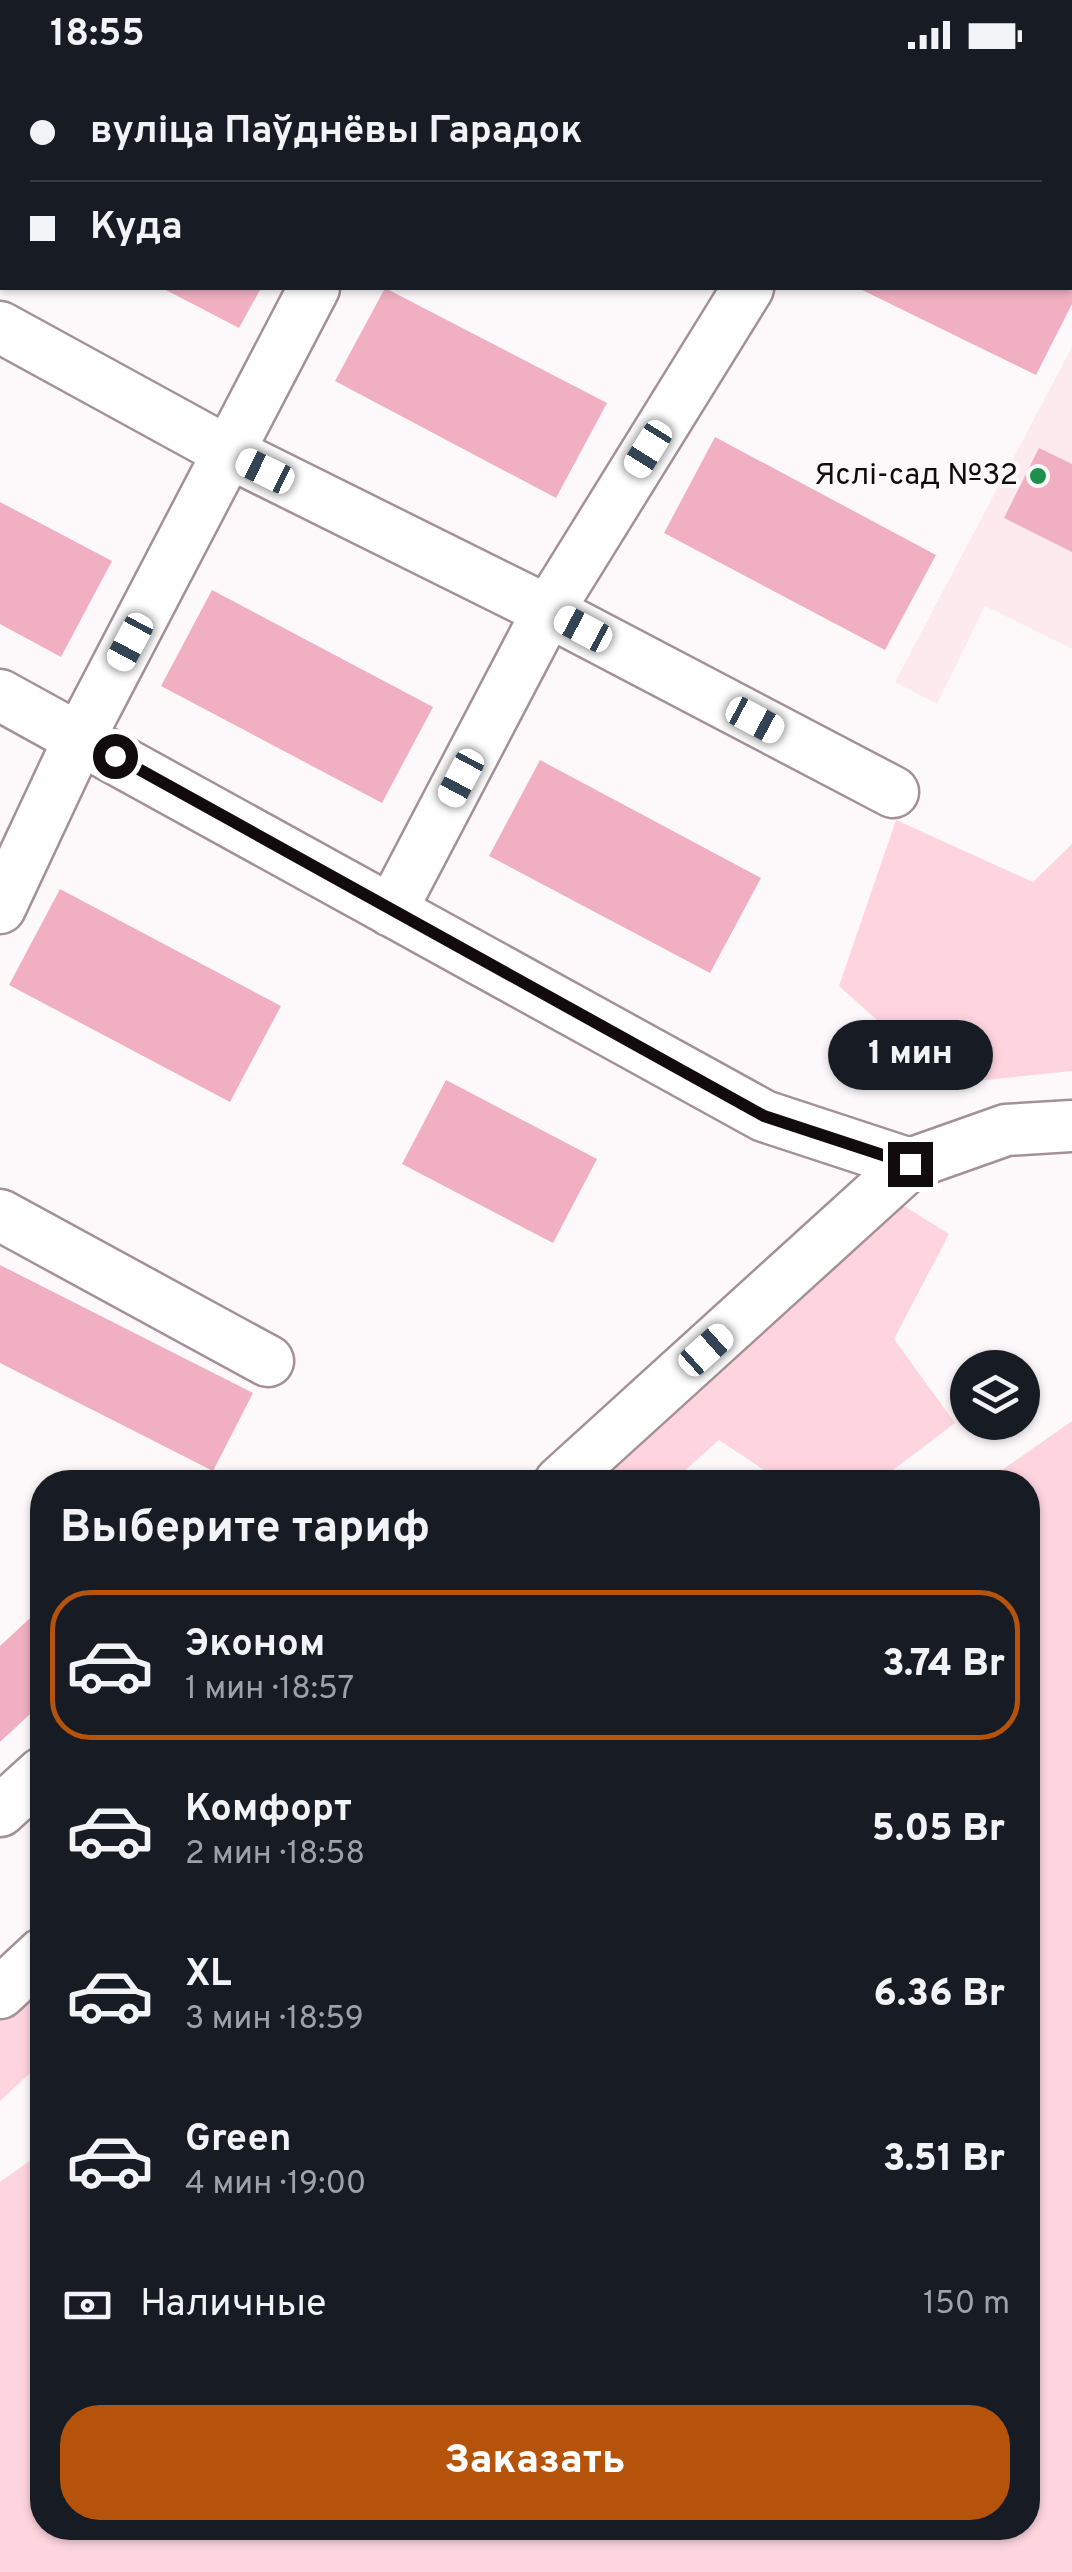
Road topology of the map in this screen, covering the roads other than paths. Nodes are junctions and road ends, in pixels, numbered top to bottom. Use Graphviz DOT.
graph roads {
  1 [pos="313,290"];
  2 [pos="747,290"];
  3 [pos="0,328"];
  4 [pos="230,453"];
  5 [pos="548,611"];
  6 [pos="0,695"];
  7 [pos="80,737"];
  8 [pos="893,792"];
  9 [pos="0,908"];
  10 [pos="390,912"];
  11 [pos="1072,1126"];
  12 [pos="910,1164"];
  13 [pos="0,1215"];
  14 [pos="268,1361"];
  15 [pos="573,1470"];
  16 [pos="30,1784"];
  17 [pos="0,1811"];
  18 [pos="30,1965"];
  19 [pos="0,1993"];
  1 -- 4 [label="street"];
  2 -- 5 [label="street"];
  3 -- 4 [label="street"];
  4 -- 5 [label="street"];
  4 -- 7 [label="street"];
  5 -- 8 [label="street"];
  5 -- 10 [label="street"];
  6 -- 7 [label="street"];
  7 -- 9 [label="street"];
  7 -- 10 [label="street"];
  10 -- 12 [label="street"];
  11 -- 12 [label="street"];
  12 -- 15 [label="street"];
  13 -- 14 [label="street"];
  16 -- 17 [label="street"];
  18 -- 19 [label="street"];
}
